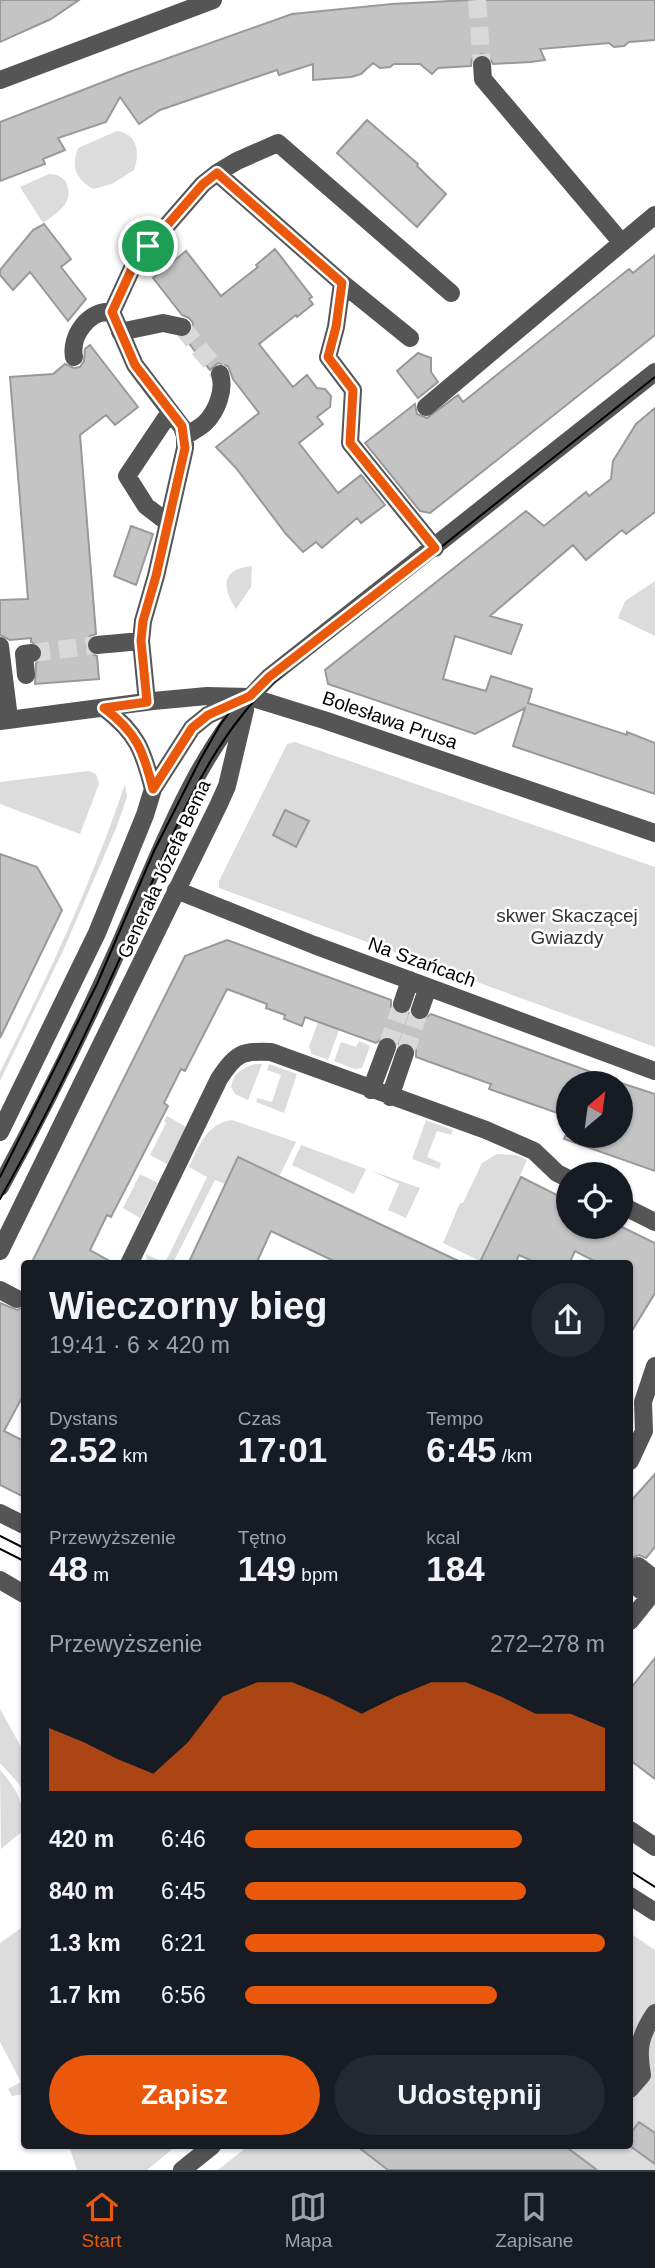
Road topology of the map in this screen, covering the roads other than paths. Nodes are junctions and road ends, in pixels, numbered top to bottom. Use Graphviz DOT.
graph roads {
  1 [pos="213,0"];
  2 [pos="482,65"];
  3 [pos="0,80"];
  4 [pos="217,173"];
  5 [pos="655,215"];
  6 [pos="622,243"];
  7 [pos="342,283"];
  8 [pos="451,293"];
  9 [pos="112,312"];
  10 [pos="182,327"];
  11 [pos="120,332"];
  12 [pos="410,338"];
  13 [pos="74,357"];
  14 [pos="655,372"];
  15 [pos="220,374"];
  16 [pos="426,407"];
  17 [pos="170,412"];
  18 [pos="185,436"];
  19 [pos="168,523"];
  20 [pos="435,548"];
  21 [pos="141,641"];
  22 [pos="97,645"];
  23 [pos="0,646"];
  24 [pos="32,653"];
  25 [pos="26,675"];
  26 [pos="250,696"];
  27 [pos="147,702"];
  28 [pos="104,708"];
  29 [pos="5,719"];
  30 [pos="153,789"];
  31 [pos="655,833"];
  32 [pos="176,890"];
  33 [pos="410,980"];
  34 [pos="428,987"];
  35 [pos="402,1004"];
  36 [pos="420,1010"];
  37 [pos="387,1047"];
  38 [pos="404,1053"];
  39 [pos="655,1071"];
  40 [pos="371,1090"];
  41 [pos="390,1097"];
  42 [pos="0,1132"];
  43 [pos="556,1172"];
  44 [pos="0,1187"];
  45 [pos="633,1211"];
  46 [pos="655,1222"];
  47 [pos="0,1251"];
  48 [pos="131,1260"];
  49 [pos="0,1290"];
  50 [pos="18,1299"];
  51 [pos="655,1366"];
  52 [pos="633,1455"];
  53 [pos="0,1513"];
  54 [pos="21,1524"];
  55 [pos="634,1574"];
  56 [pos="655,1579"];
  57 [pos="0,1580"];
  58 [pos="21,1592"];
  59 [pos="652,1594"];
  60 [pos="633,1617"];
  61 [pos="633,1832"];
  62 [pos="655,1847"];
  63 [pos="633,1898"];
  64 [pos="655,1912"];
  65 [pos="655,2013"];
  66 [pos="633,2086"];
  67 [pos="208,2149"];
  68 [pos="182,2170"];
  1 -- 3 [label="street"];
  2 -- 6 [label="street"];
  4 -- 7 [label="street"];
  4 -- 8 [label="street"];
  4 -- 9 [label="street"];
  5 -- 6 [label="street"];
  6 -- 16 [label="street"];
  7 -- 12 [label="street"];
  7 -- 20 [label="street"];
  9 -- 11 [label="street"];
  9 -- 13 [label="street"];
  10 -- 11 [label="street"];
  11 -- 17 [label="street"];
  14 -- 20 [label="street"];
  15 -- 18 [label="street"];
  17 -- 18 [label="street"];
  17 -- 19 [label="street"];
  18 -- 19 [label="street"];
  19 -- 21 [label="street"];
  20 -- 26 [label="street"];
  21 -- 22 [label="street"];
  21 -- 27 [label="street"];
  23 -- 29 [label="street"];
  24 -- 25 [label="street"];
  26 -- 27 [label="street, Bolesława Prusa"];
  26 -- 30 [label="street, Generała Józefa Bema"];
  26 -- 31 [label="street, Bolesława Prusa"];
  26 -- 32 [label="street, Generała Józefa Bema"];
  26 -- 44 [label="street"];
  27 -- 28 [label="street, Bolesława Prusa"];
  28 -- 29 [label="street, Bolesława Prusa"];
  28 -- 30 [label="street"];
  30 -- 42 [label="street, Generała Józefa Bema"];
  32 -- 33 [label="street, Na Szańcach"];
  32 -- 47 [label="street, Generała Józefa Bema"];
  33 -- 34 [label="street, Na Szańcach"];
  33 -- 35 [label="street"];
  34 -- 36 [label="street"];
  34 -- 39 [label="street, Na Szańcach"];
  37 -- 40 [label="street"];
  38 -- 41 [label="street"];
  40 -- 41 [label="street"];
  40 -- 48 [label="street"];
  41 -- 43 [label="street"];
  45 -- 46 [label="street"];
  49 -- 50 [label="street"];
  51 -- 52 [label="street"];
  53 -- 54 [label="street"];
  55 -- 56 [label="street"];
  55 -- 59 [label="street"];
  57 -- 58 [label="street"];
  59 -- 60 [label="street"];
  61 -- 62 [label="street"];
  63 -- 64 [label="street"];
  65 -- 66 [label="street"];
  67 -- 68 [label="street"];
}
